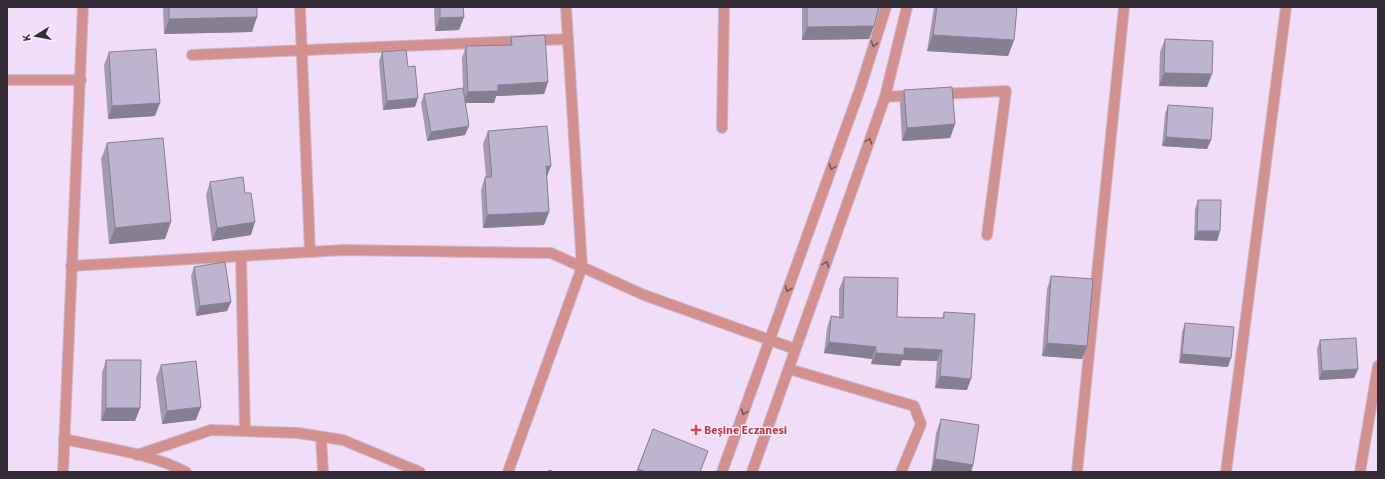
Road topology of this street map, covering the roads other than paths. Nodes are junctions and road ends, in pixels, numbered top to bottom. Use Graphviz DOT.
graph roads {
  1 [pos="83,7"];
  2 [pos="300,7"];
  3 [pos="566,7"];
  4 [pos="724,7"];
  5 [pos="886,7"];
  6 [pos="907,7"];
  7 [pos="1124,7"];
  8 [pos="1286,7"];
  9 [pos="568,39"];
  10 [pos="302,51"];
  11 [pos="192,55"];
  12 [pos="7,80"];
  13 [pos="81,80"];
  14 [pos="885,97"];
  15 [pos="722,128"];
  16 [pos="987,235"];
  17 [pos="310,252"];
  18 [pos="241,256"];
  19 [pos="71,266"];
  20 [pos="582,267"];
  21 [pos="770,340"];
  22 [pos="796,349"];
  23 [pos="1378,366"];
  24 [pos="789,369"];
  25 [pos="245,431"];
  26 [pos="321,437"];
  27 [pos="64,439"];
  28 [pos="137,455"];
  29 [pos="63,472"];
  30 [pos="186,472"];
  31 [pos="324,472"];
  32 [pos="420,472"];
  33 [pos="508,472"];
  34 [pos="722,472"];
  35 [pos="752,472"];
  36 [pos="901,472"];
  37 [pos="1077,472"];
  38 [pos="1226,472"];
  39 [pos="1360,472"];
  1 -- 13 [label="street"];
  2 -- 10 [label="street"];
  3 -- 9 [label="street"];
  4 -- 15 [label="street"];
  5 -- 21 [label="street, one-way"];
  6 -- 14 [label="street"];
  7 -- 37 [label="street"];
  8 -- 38 [label="street"];
  9 -- 10 [label="street"];
  9 -- 20 [label="street"];
  10 -- 11 [label="street"];
  10 -- 17 [label="street"];
  12 -- 13 [label="street"];
  13 -- 19 [label="street"];
  14 -- 16 [label="street"];
  22 -- 14 [label="street, one-way"];
  17 -- 18 [label="street"];
  17 -- 20 [label="street"];
  18 -- 19 [label="street"];
  18 -- 25 [label="street"];
  19 -- 27 [label="street"];
  20 -- 21 [label="street"];
  20 -- 33 [label="street"];
  21 -- 22 [label="street"];
  21 -- 34 [label="street, one-way"];
  22 -- 24 [label="street"];
  23 -- 39 [label="street"];
  24 -- 35 [label="street"];
  24 -- 36 [label="street"];
  25 -- 26 [label="street"];
  25 -- 28 [label="street"];
  26 -- 31 [label="street"];
  26 -- 32 [label="street"];
  27 -- 28 [label="street"];
  27 -- 29 [label="street"];
  28 -- 30 [label="street"];
}
